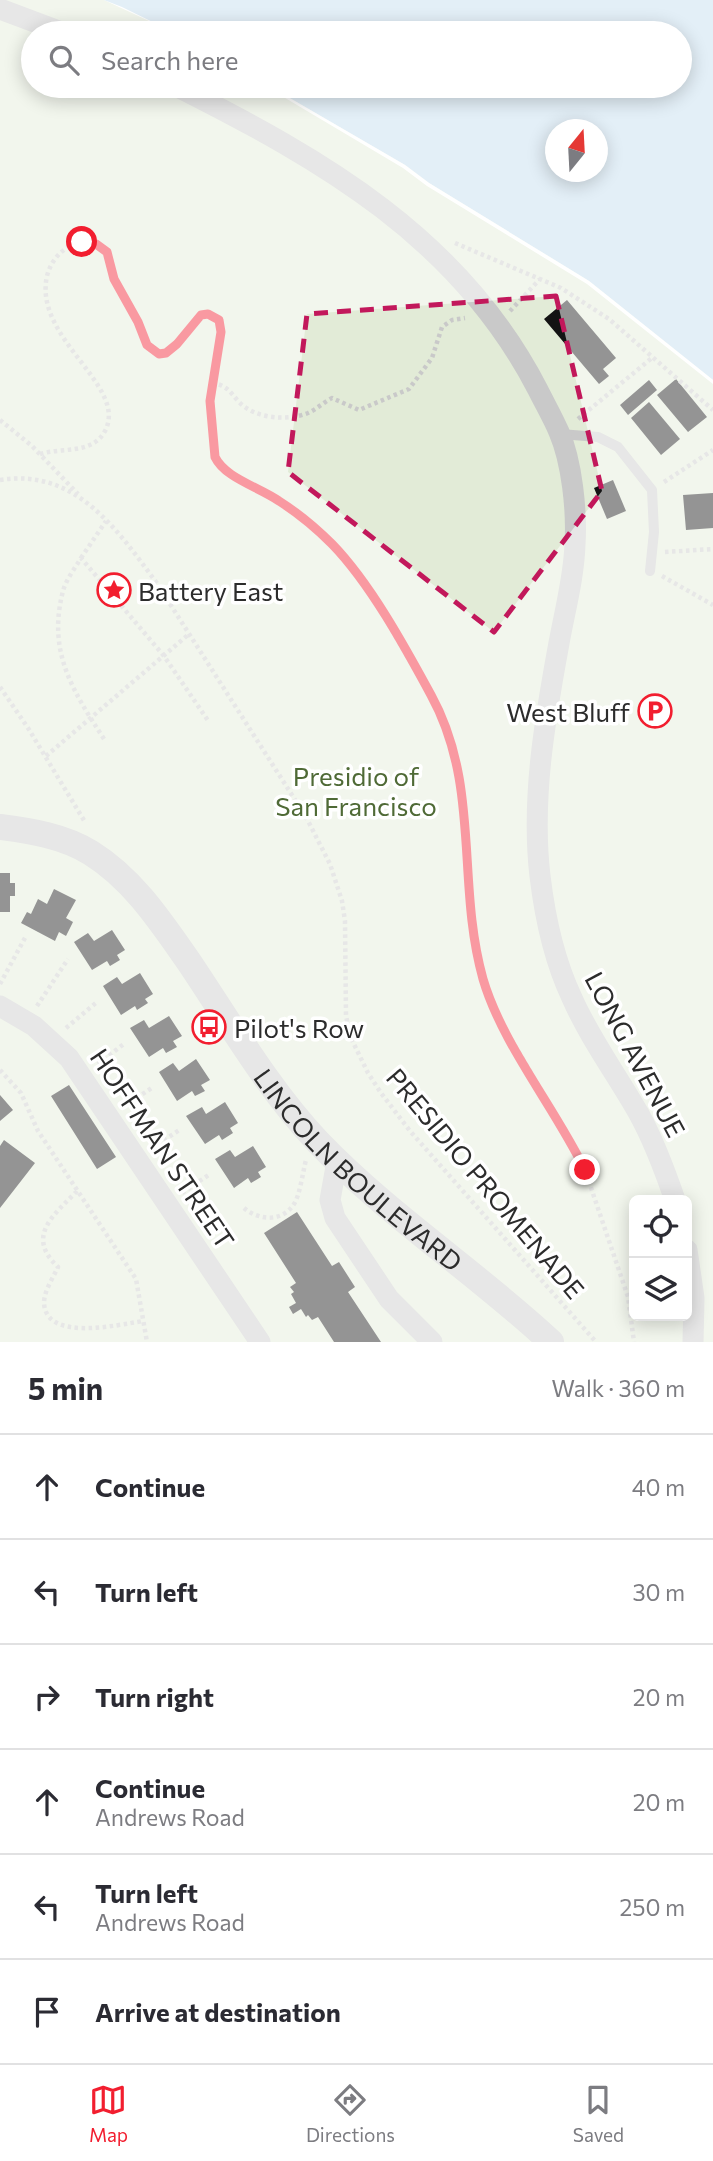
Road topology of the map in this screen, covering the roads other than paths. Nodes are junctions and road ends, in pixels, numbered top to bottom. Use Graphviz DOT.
graph roads {
  1 [pos="0,9"];
  2 [pos="32,21"];
  3 [pos="199,98"];
  4 [pos="560,434"];
  5 [pos="650,570"];
  6 [pos="0,827"];
  7 [pos="0,1006"];
  8 [pos="337,1161"];
  9 [pos="673,1195"];
  10 [pos="688,1258"];
  11 [pos="260,1342"];
  12 [pos="432,1342"];
  13 [pos="551,1342"];
  14 [pos="693,1342"];
  1 -- 2 [label="street"];
  3 -- 4 [label="street, LONG AVENUE"];
  4 -- 5 [label="lane"];
  4 -- 9 [label="street, LONG AVENUE"];
  6 -- 8 [label="street, LINCOLN BOULEVARD"];
  7 -- 11 [label="street, HOFFMAN STREET"];
  8 -- 12 [label="street"];
  8 -- 13 [label="street, LINCOLN BOULEVARD"];
  10 -- 14 [label="street"];
}
